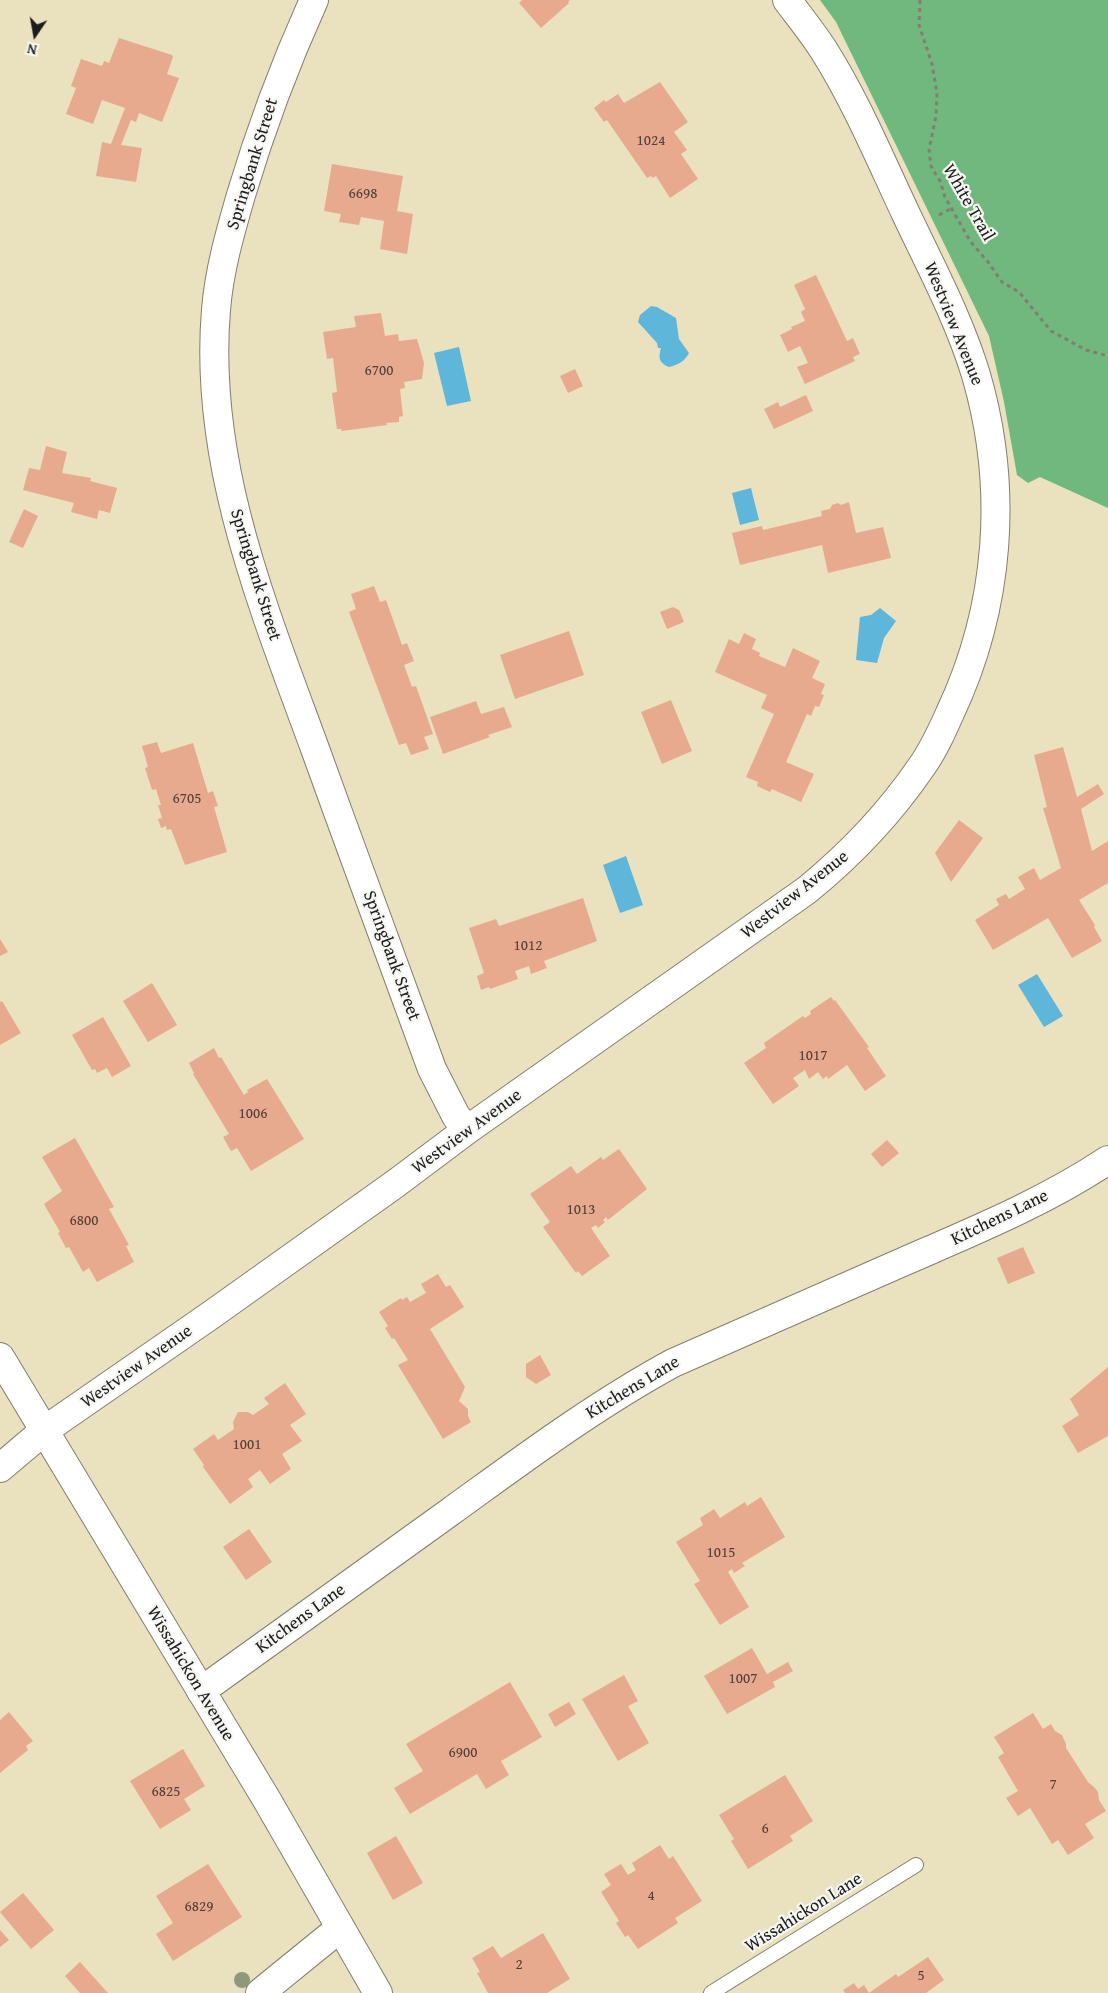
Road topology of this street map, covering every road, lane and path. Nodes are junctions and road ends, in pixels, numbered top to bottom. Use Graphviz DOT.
graph roads {
  1 [pos="314,0"];
  2 [pos="787,0"];
  3 [pos="920,0"];
  4 [pos="1108,356"];
  5 [pos="467,1130"];
  6 [pos="1108,1160"];
  7 [pos="0,1357"];
  8 [pos="45,1430"];
  9 [pos="0,1468"];
  10 [pos="201,1691"];
  11 [pos="916,1865"];
  12 [pos="340,1928"];
  13 [pos="260,1993"];
  14 [pos="378,1993"];
  15 [pos="711,1993"];
  1 -- 5 [label="street, Springbank Street"];
  2 -- 5 [label="street, Westview Avenue"];
  3 -- 4 [label="path, White Trail"];
  5 -- 8 [label="street, Westview Avenue"];
  6 -- 10 [label="street, Kitchens Lane"];
  7 -- 8 [label="street, Wissahickon Avenue"];
  8 -- 9 [label="street, Westview Avenue"];
  8 -- 10 [label="street, Wissahickon Avenue"];
  10 -- 12 [label="street, Wissahickon Avenue"];
  11 -- 15 [label="lane, Wissahickon Lane"];
  12 -- 13 [label="street"];
  12 -- 14 [label="street, Wissahickon Avenue"];
}
